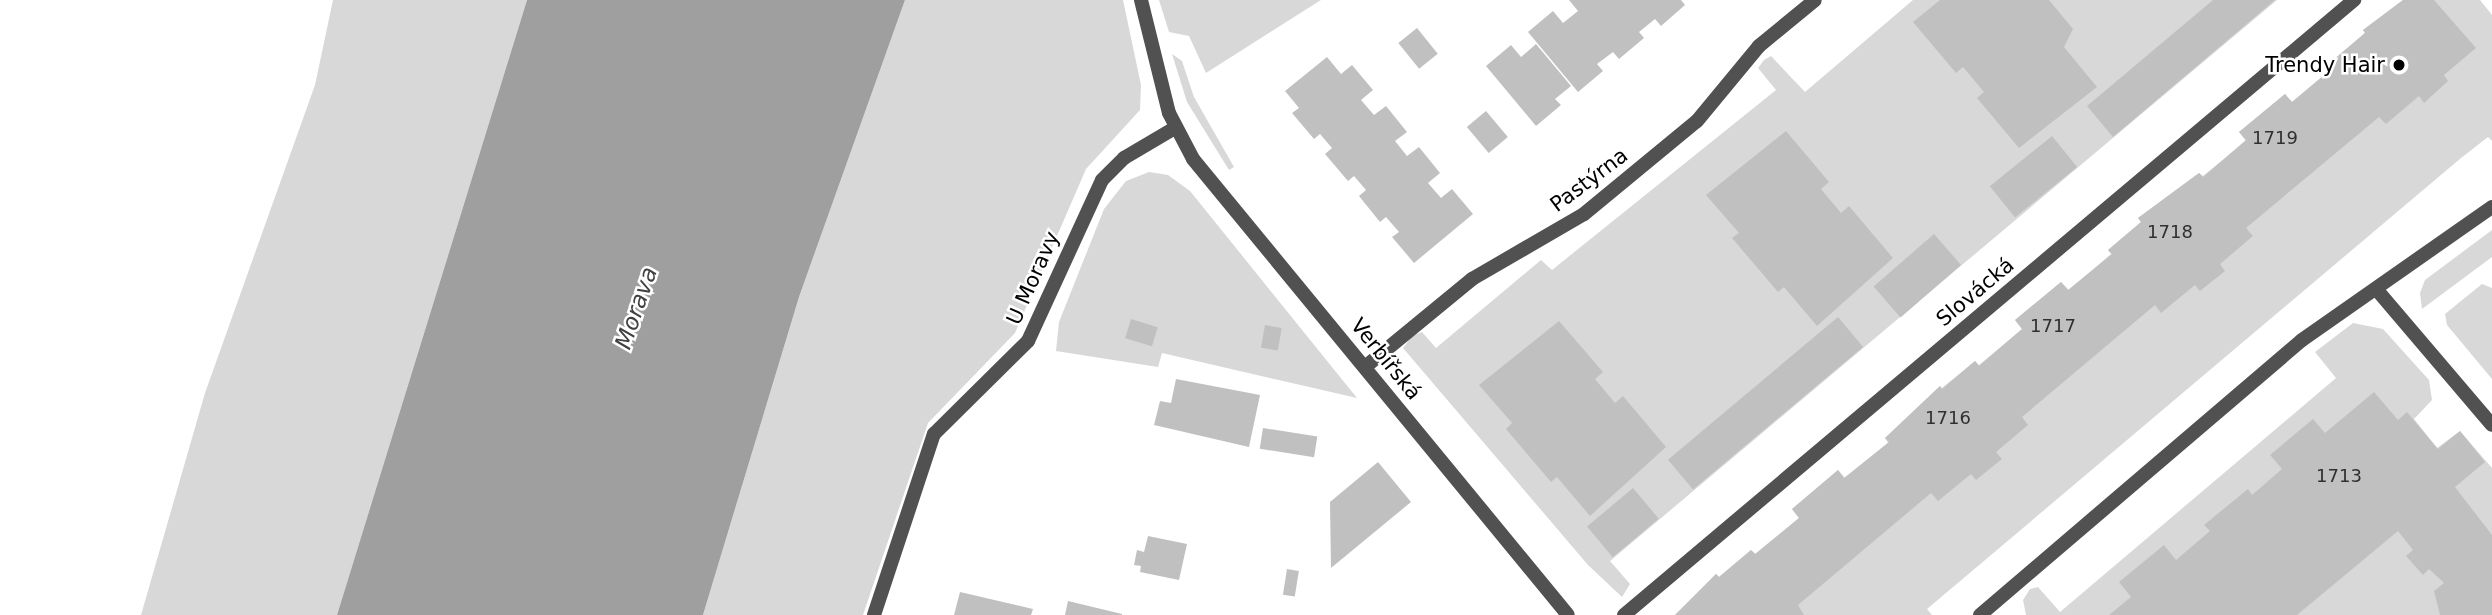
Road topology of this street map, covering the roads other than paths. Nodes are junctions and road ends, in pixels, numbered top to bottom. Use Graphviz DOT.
graph roads {
  1 [pos="1141,0"];
  2 [pos="1815,0"];
  3 [pos="2354,0"];
  4 [pos="1175,128"];
  5 [pos="2492,208"];
  6 [pos="2377,290"];
  7 [pos="1365,366"];
  8 [pos="2492,425"];
  9 [pos="874,615"];
  10 [pos="1568,615"];
  11 [pos="1624,615"];
  12 [pos="1980,615"];
  1 -- 4 [label="street"];
  2 -- 7 [label="street, Pastýrna"];
  3 -- 11 [label="street, Slovácká"];
  4 -- 7 [label="street, Verbířská"];
  4 -- 9 [label="street, U Moravy"];
  5 -- 6 [label="street"];
  6 -- 8 [label="street"];
  6 -- 12 [label="street"];
  7 -- 10 [label="street, Verbířská"];
}
